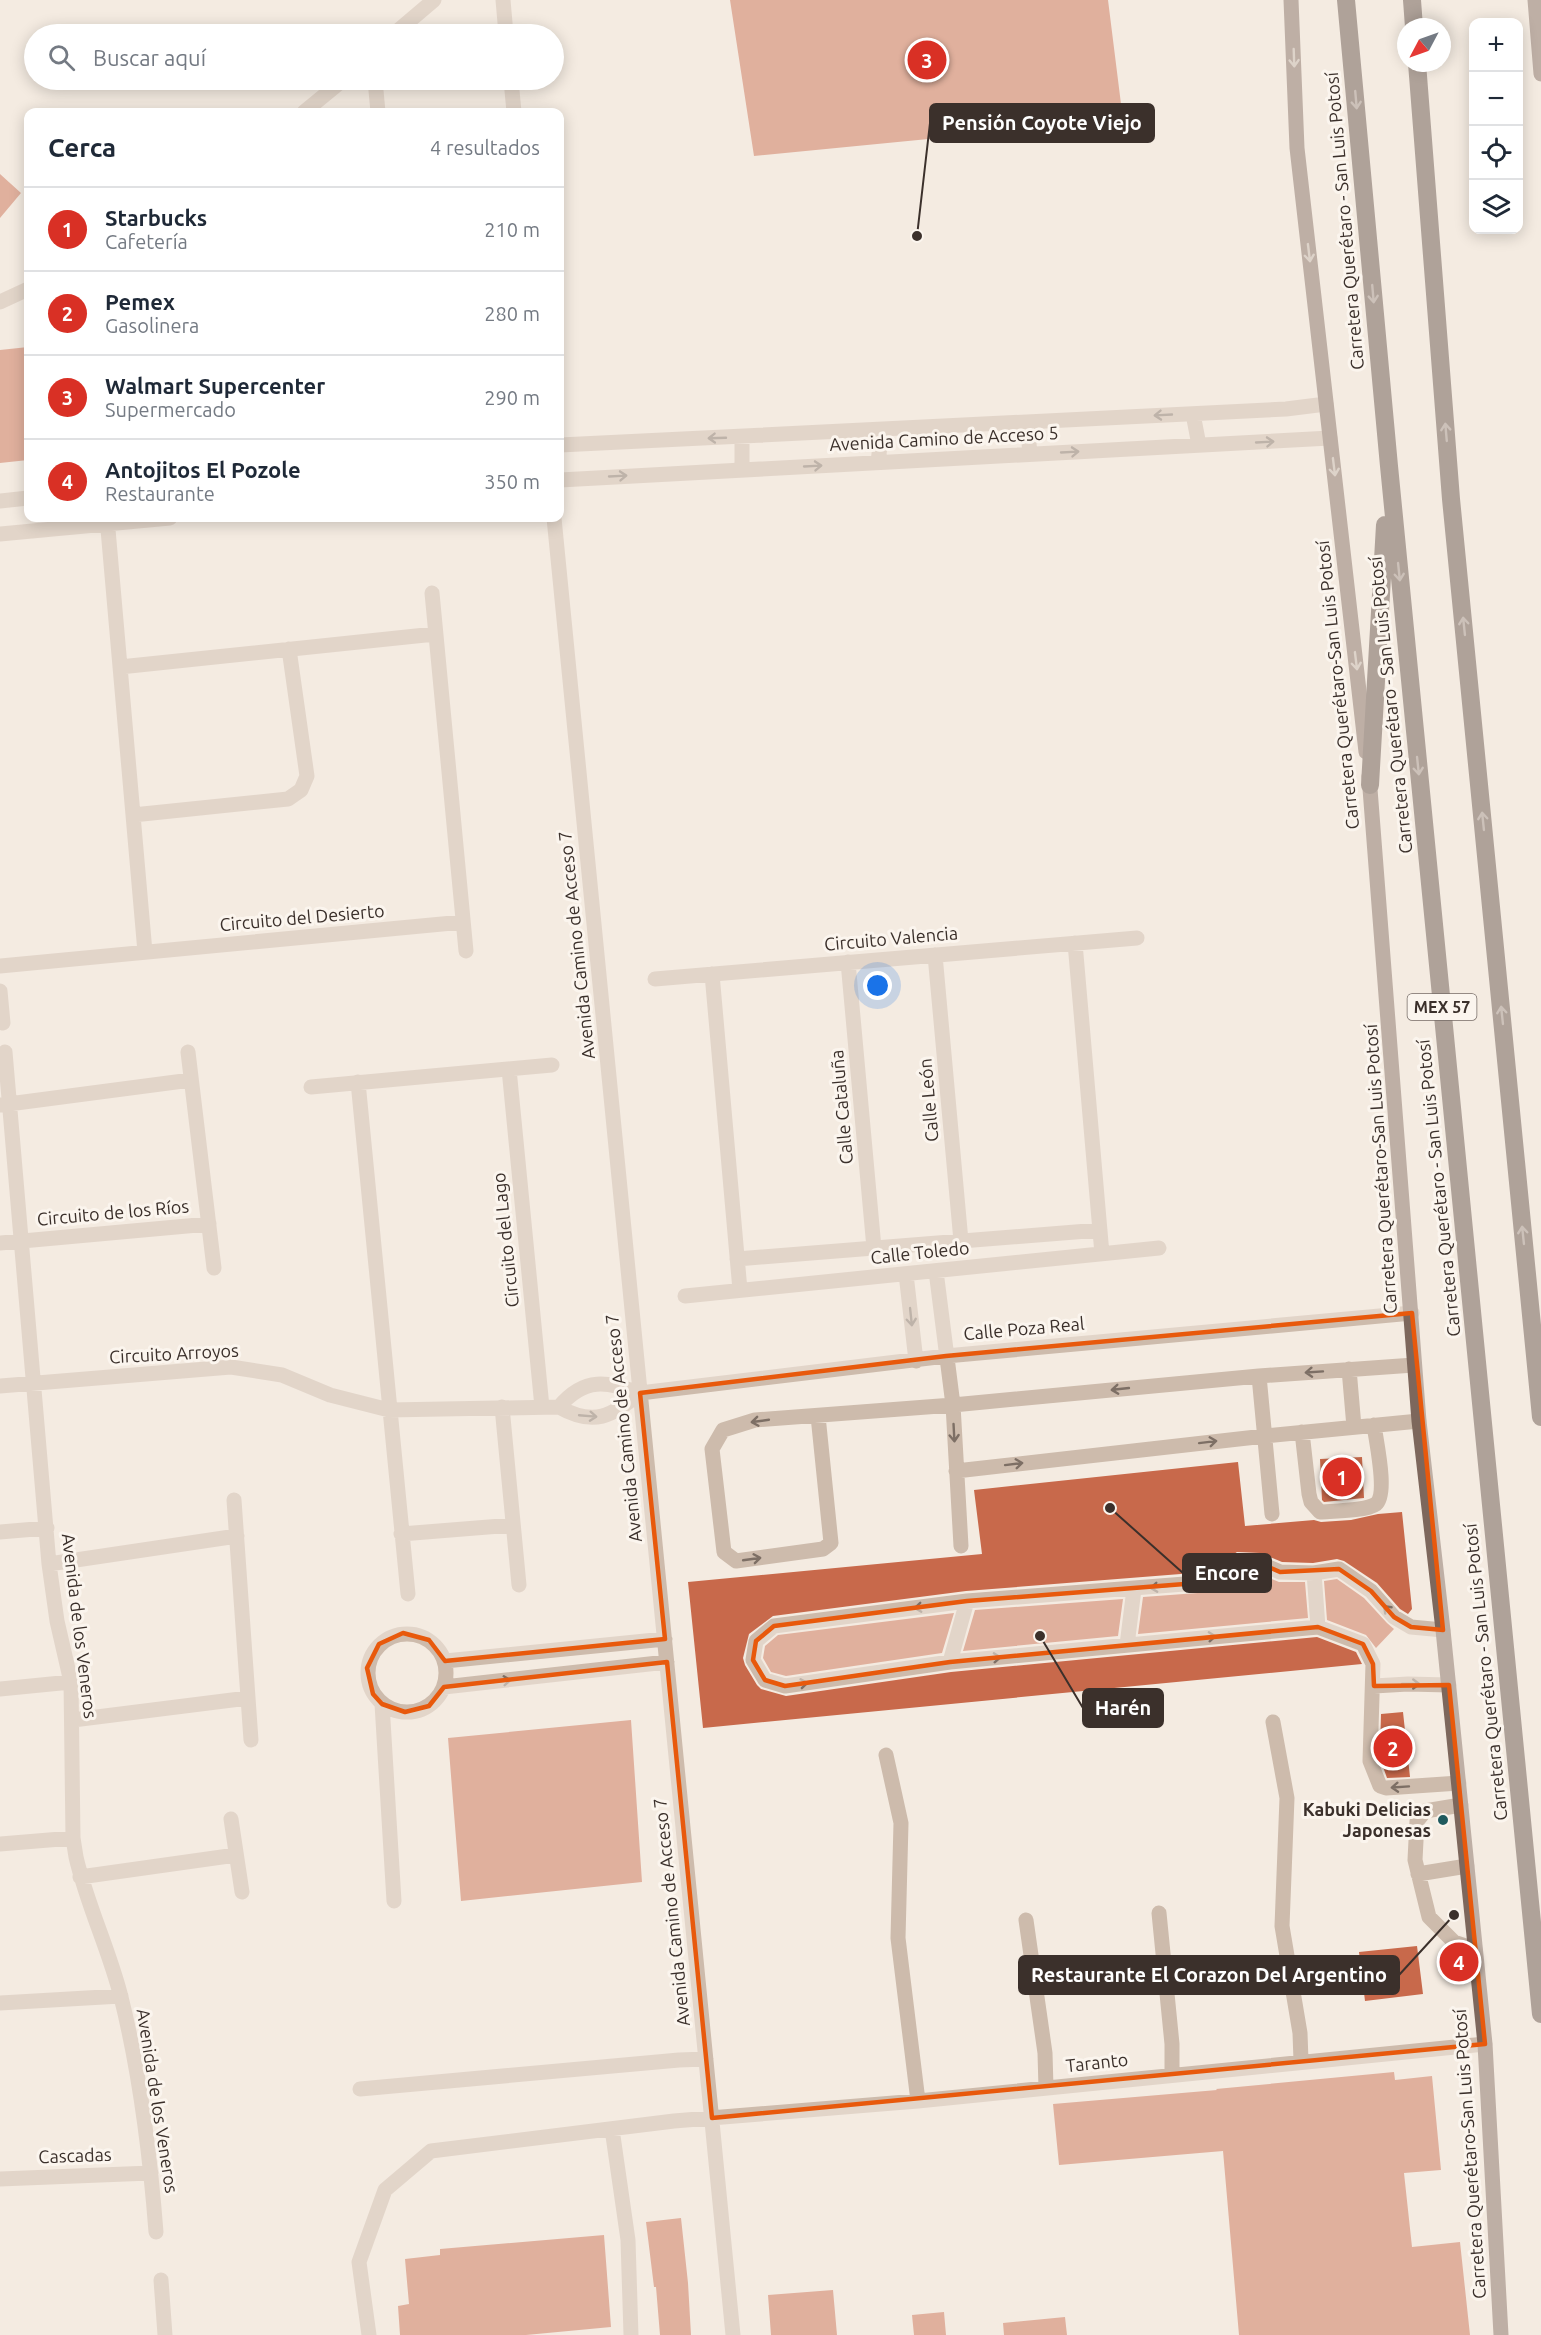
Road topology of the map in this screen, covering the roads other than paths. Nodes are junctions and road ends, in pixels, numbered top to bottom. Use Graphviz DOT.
graph roads {
  1 [pos="434,0"];
  2 [pos="503,0"];
  3 [pos="1292,0"];
  4 [pos="1346,0"];
  5 [pos="1412,0"];
  6 [pos="1537,4"];
  7 [pos="1413,18"];
  8 [pos="406,24"];
  9 [pos="505,24"];
  10 [pos="1418,72"];
  11 [pos="1541,74"];
  12 [pos="331,90"];
  13 [pos="376,90"];
  14 [pos="512,90"];
  15 [pos="309,108"];
  16 [pos="378,108"];
  17 [pos="514,108"];
  18 [pos="24,291"];
  19 [pos="0,302"];
  20 [pos="1326,404"];
  21 [pos="1193,414"];
  22 [pos="1027,422"];
  23 [pos="882,430"];
  24 [pos="742,437"];
  25 [pos="1330,438"];
  26 [pos="564,445"];
  27 [pos="1199,445"];
  28 [pos="1030,454"];
  29 [pos="878,462"];
  30 [pos="1389,466"];
  31 [pos="742,469"];
  32 [pos="564,480"];
  33 [pos="24,498"];
  34 [pos="0,501"];
  35 [pos="99,522"];
  36 [pos="107,522"];
  37 [pos="554,522"];
  38 [pos="0,534"];
  39 [pos="432,593"];
  40 [pos="435,634"];
  41 [pos="290,649"];
  42 [pos="120,667"];
  43 [pos="1370,785"];
  44 [pos="133,815"];
  45 [pos="463,922"];
  46 [pos="1137,939"];
  47 [pos="1075,943"];
  48 [pos="465,951"];
  49 [pos="145,952"];
  50 [pos="935,955"];
  51 [pos="848,962"];
  52 [pos="0,966"];
  53 [pos="712,974"];
  54 [pos="655,979"];
  55 [pos="0,991"];
  56 [pos="3,1023"];
  57 [pos="5,1052"];
  58 [pos="188,1052"];
  59 [pos="552,1065"];
  60 [pos="508,1069"];
  61 [pos="191,1080"];
  62 [pos="358,1082"];
  63 [pos="311,1087"];
  64 [pos="5,1104"];
  65 [pos="209,1224"];
  66 [pos="1100,1230"];
  67 [pos="21,1241"];
  68 [pos="961,1241"];
  69 [pos="0,1243"];
  70 [pos="873,1248"];
  71 [pos="1159,1248"];
  72 [pos="1102,1254"];
  73 [pos="737,1258"];
  74 [pos="214,1268"];
  75 [pos="936,1270"];
  76 [pos="906,1274"];
  77 [pos="741,1290"];
  78 [pos="1529,1293"];
  79 [pos="685,1296"];
  80 [pos="1412,1313"];
  81 [pos="1541,1346"];
  82 [pos="946,1356"];
  83 [pos="916,1361"];
  84 [pos="1414,1365"];
  85 [pos="1349,1369"];
  86 [pos="1259,1376"];
  87 [pos="34,1383"];
  88 [pos="0,1386"];
  89 [pos="640,1393"];
  90 [pos="953,1405"];
  91 [pos="502,1407"];
  92 [pos="542,1407"];
  93 [pos="560,1407"];
  94 [pos="389,1410"];
  95 [pos="818,1416"];
  96 [pos="1541,1417"];
  97 [pos="1419,1421"];
  98 [pos="1374,1425"];
  99 [pos="1354,1427"];
  100 [pos="1302,1432"];
  101 [pos="1265,1436"];
  102 [pos="956,1471"];
  103 [pos="234,1500"];
  104 [pos="1272,1514"];
  105 [pos="513,1525"];
  106 [pos="47,1528"];
  107 [pos="0,1532"];
  108 [pos="401,1534"];
  109 [pos="237,1536"];
  110 [pos="961,1546"];
  111 [pos="49,1563"];
  112 [pos="1314,1573"];
  113 [pos="519,1585"];
  114 [pos="1134,1589"];
  115 [pos="408,1594"];
  116 [pos="967,1601"];
  117 [pos="1318,1627"];
  118 [pos="1443,1630"];
  119 [pos="665,1640"];
  120 [pos="1127,1645"];
  121 [pos="565,1649"];
  122 [pos="445,1661"];
  123 [pos="667,1662"];
  124 [pos="951,1662"];
  125 [pos="568,1673"];
  126 [pos="71,1682"];
  127 [pos="1449,1685"];
  128 [pos="1374,1686"];
  129 [pos="444,1687"];
  130 [pos="0,1689"];
  131 [pos="248,1698"];
  132 [pos="382,1704"];
  133 [pos="73,1720"];
  134 [pos="1273,1722"];
  135 [pos="251,1740"];
  136 [pos="886,1755"];
  137 [pos="1459,1783"];
  138 [pos="1461,1805"];
  139 [pos="231,1819"];
  140 [pos="73,1838"];
  141 [pos="0,1844"];
  142 [pos="236,1855"];
  143 [pos="1467,1866"];
  144 [pos="1418,1874"];
  145 [pos="80,1877"];
  146 [pos="242,1892"];
  147 [pos="394,1901"];
  148 [pos="1159,1913"];
  149 [pos="1026,1920"];
  150 [pos="1476,1949"];
  151 [pos="121,1996"];
  152 [pos="0,2003"];
  153 [pos="1541,2014"];
  154 [pos="1485,2044"];
  155 [pos="706,2059"];
  156 [pos="1301,2061"];
  157 [pos="1172,2074"];
  158 [pos="1046,2088"];
  159 [pos="360,2089"];
  160 [pos="918,2101"];
  161 [pos="712,2118"];
  162 [pos="612,2129"];
  163 [pos="151,2173"];
  164 [pos="0,2179"];
  165 [pos="156,2232"];
  166 [pos="161,2280"];
  167 [pos="165,2335"];
  168 [pos="369,2335"];
  169 [pos="631,2335"];
  170 [pos="733,2335"];
  171 [pos="1501,2335"];
  1 -- 8 [label="street"];
  2 -- 9 [label="street"];
  3 -- 20 [label="main road, Carretera Querétaro-San Luis Potosí, one-way"];
  4 -- 30 [label="highway, Carretera Querétaro - San Luis Potosí / MEX 57, one-way"];
  5 -- 7 [label="highway"];
  6 -- 11 [label="main road"];
  78 -- 10 [label="highway, MEX 57, one-way"];
  12 -- 15 [label="street"];
  13 -- 16 [label="street"];
  14 -- 17 [label="street"];
  18 -- 19 [label="street"];
  20 -- 21 [label="street, Avenida Camino de Acceso 5"];
  20 -- 25 [label="main road, Carretera Querétaro-San Luis Potosí"];
  21 -- 22 [label="street, Avenida Camino de Acceso 5, one-way"];
  21 -- 27 [label="street"];
  22 -- 23 [label="street, Avenida Camino de Acceso 5"];
  22 -- 28 [label="street"];
  23 -- 24 [label="street, Avenida Camino de Acceso 5"];
  23 -- 29 [label="street"];
  24 -- 26 [label="street, Avenida Camino de Acceso 5, one-way"];
  24 -- 31 [label="street"];
  27 -- 25 [label="street, Avenida Camino de Acceso 5, one-way"];
  25 -- 43 [label="main road, Carretera Querétaro-San Luis Potosí, one-way"];
  28 -- 27 [label="street, Avenida Camino de Acceso 5, one-way"];
  28 -- 29 [label="street, Avenida Camino de Acceso 5"];
  31 -- 29 [label="street, Avenida Camino de Acceso 5, one-way"];
  30 -- 43 [label="highway"];
  30 -- 153 [label="highway, Carretera Querétaro - San Luis Potosí / MEX 57, one-way"];
  32 -- 31 [label="street, Avenida Camino de Acceso 5, one-way"];
  33 -- 34 [label="street"];
  35 -- 38 [label="street"];
  36 -- 42 [label="street"];
  37 -- 89 [label="street, Avenida Camino de Acceso 7"];
  39 -- 40 [label="street"];
  40 -- 41 [label="street"];
  40 -- 45 [label="street"];
  41 -- 42 [label="street"];
  41 -- 44 [label="street"];
  42 -- 44 [label="street"];
  43 -- 80 [label="main road, Carretera Querétaro-San Luis Potosí"];
  44 -- 49 [label="street"];
  45 -- 48 [label="street"];
  45 -- 49 [label="street, Circuito del Desierto"];
  46 -- 47 [label="street, Circuito Valencia"];
  47 -- 50 [label="street, Circuito Valencia"];
  47 -- 66 [label="street"];
  49 -- 52 [label="street, Circuito del Desierto"];
  50 -- 51 [label="street, Circuito Valencia"];
  50 -- 68 [label="street, Calle León"];
  51 -- 53 [label="street, Circuito Valencia"];
  51 -- 70 [label="street, Calle Cataluña"];
  53 -- 54 [label="street, Circuito Valencia"];
  53 -- 73 [label="street"];
  55 -- 56 [label="street"];
  57 -- 64 [label="street, Avenida de los Veneros"];
  58 -- 61 [label="street, Circuito de los Ríos"];
  59 -- 60 [label="street"];
  60 -- 62 [label="street"];
  60 -- 92 [label="street, Circuito del Lago"];
  61 -- 64 [label="street"];
  61 -- 65 [label="street, Circuito de los Ríos"];
  62 -- 63 [label="street"];
  62 -- 94 [label="street"];
  64 -- 67 [label="street, Avenida de los Veneros"];
  65 -- 67 [label="street, Circuito de los Ríos"];
  65 -- 74 [label="street, Circuito de los Ríos"];
  66 -- 68 [label="street, Calle Toledo"];
  66 -- 72 [label="street"];
  67 -- 69 [label="street, Circuito de los Ríos"];
  67 -- 87 [label="street, Avenida de los Veneros"];
  68 -- 70 [label="street, Calle Toledo"];
  70 -- 73 [label="street, Calle Toledo"];
  71 -- 72 [label="street, Calle Toledo"];
  72 -- 75 [label="street, Calle Toledo"];
  73 -- 77 [label="street"];
  75 -- 76 [label="street, Calle Toledo"];
  75 -- 82 [label="street"];
  76 -- 77 [label="street, Calle Toledo"];
  76 -- 83 [label="street, one-way"];
  77 -- 79 [label="street, Calle Toledo"];
  78 -- 81 [label="highway"];
  78 -- 96 [label="highway, MEX 57"];
  80 -- 82 [label="street, Calle Poza Real"];
  80 -- 84 [label="main road, Carretera Querétaro-San Luis Potosí"];
  82 -- 83 [label="street, Calle Poza Real"];
  82 -- 90 [label="street"];
  83 -- 89 [label="street, Calle Poza Real"];
  84 -- 85 [label="street"];
  84 -- 97 [label="main road, Carretera Querétaro-San Luis Potosí"];
  85 -- 86 [label="street, one-way"];
  85 -- 99 [label="street"];
  86 -- 90 [label="street, one-way"];
  86 -- 101 [label="street"];
  87 -- 88 [label="street, Circuito Arroyos"];
  87 -- 94 [label="street, Circuito Arroyos"];
  87 -- 106 [label="street, Avenida de los Veneros"];
  89 -- 93 [label="street"];
  93 -- 89 [label="street, Circuito Arroyos, one-way"];
  89 -- 119 [label="street, Avenida Camino de Acceso 7"];
  90 -- 95 [label="street"];
  90 -- 102 [label="street, one-way"];
  91 -- 92 [label="street, Circuito Arroyos"];
  91 -- 94 [label="street, Circuito Arroyos"];
  91 -- 105 [label="street"];
  92 -- 93 [label="street, Circuito Arroyos"];
  94 -- 108 [label="street"];
  95 -- 95 [label="street, one-way"];
  97 -- 98 [label="street"];
  97 -- 118 [label="main road, Carretera Querétaro-San Luis Potosí"];
  98 -- 99 [label="street"];
  98 -- 100 [label="street"];
  99 -- 100 [label="street"];
  100 -- 101 [label="street"];
  102 -- 101 [label="street, one-way"];
  101 -- 104 [label="street"];
  102 -- 110 [label="street"];
  103 -- 109 [label="street"];
  105 -- 108 [label="street"];
  105 -- 113 [label="street"];
  106 -- 107 [label="street"];
  106 -- 111 [label="street, Avenida de los Veneros"];
  108 -- 115 [label="street"];
  109 -- 111 [label="street"];
  109 -- 131 [label="street"];
  111 -- 126 [label="street, Avenida de los Veneros"];
  112 -- 114 [label="street, one-way"];
  112 -- 117 [label="street"];
  118 -- 112 [label="street, one-way"];
  114 -- 116 [label="street"];
  114 -- 120 [label="street"];
  116 -- 124 [label="street"];
  116 -- 124 [label="street, one-way"];
  120 -- 117 [label="street, one-way"];
  117 -- 128 [label="street"];
  118 -- 127 [label="main road, Carretera Querétaro-San Luis Potosí"];
  119 -- 121 [label="street"];
  119 -- 123 [label="street, Avenida Camino de Acceso 7"];
  124 -- 120 [label="street, one-way"];
  121 -- 122 [label="street"];
  121 -- 125 [label="street"];
  122 -- 129 [label="street"];
  122 -- 132 [label="street"];
  123 -- 125 [label="street"];
  123 -- 155 [label="street, Avenida Camino de Acceso 7"];
  129 -- 125 [label="street, one-way"];
  126 -- 130 [label="street"];
  126 -- 133 [label="street, Avenida de los Veneros"];
  128 -- 127 [label="street, one-way"];
  127 -- 137 [label="main road, Carretera Querétaro-San Luis Potosí"];
  137 -- 128 [label="street, one-way"];
  129 -- 132 [label="street"];
  131 -- 133 [label="street"];
  131 -- 135 [label="street"];
  132 -- 147 [label="street"];
  133 -- 140 [label="street, Avenida de los Veneros"];
  134 -- 156 [label="street"];
  136 -- 160 [label="street"];
  137 -- 138 [label="main road, Carretera Querétaro-San Luis Potosí"];
  138 -- 143 [label="main road, Carretera Querétaro-San Luis Potosí"];
  138 -- 144 [label="street"];
  139 -- 142 [label="street"];
  140 -- 141 [label="street"];
  140 -- 145 [label="street, Avenida de los Veneros"];
  142 -- 145 [label="street"];
  142 -- 146 [label="street"];
  143 -- 144 [label="street"];
  143 -- 150 [label="main road, Carretera Querétaro-San Luis Potosí"];
  144 -- 150 [label="street"];
  145 -- 151 [label="street, Avenida de los Veneros"];
  148 -- 157 [label="street"];
  149 -- 158 [label="street"];
  150 -- 154 [label="main road, Carretera Querétaro-San Luis Potosí"];
  151 -- 152 [label="street"];
  151 -- 163 [label="street, Avenida de los Veneros"];
  154 -- 156 [label="street, Taranto"];
  154 -- 171 [label="main road, Carretera Querétaro-San Luis Potosí"];
  155 -- 159 [label="street"];
  155 -- 161 [label="street, Avenida Camino de Acceso 7"];
  156 -- 157 [label="street, Taranto"];
  157 -- 158 [label="street, Taranto"];
  158 -- 160 [label="street, Taranto"];
  160 -- 161 [label="street, Taranto"];
  161 -- 162 [label="street, Taranto"];
  161 -- 170 [label="street, Avenida Camino de Acceso 7"];
  162 -- 168 [label="street, Taranto"];
  162 -- 169 [label="street"];
  163 -- 164 [label="street, Cascadas"];
  163 -- 165 [label="street, Avenida de los Veneros"];
  166 -- 167 [label="street"];
}
